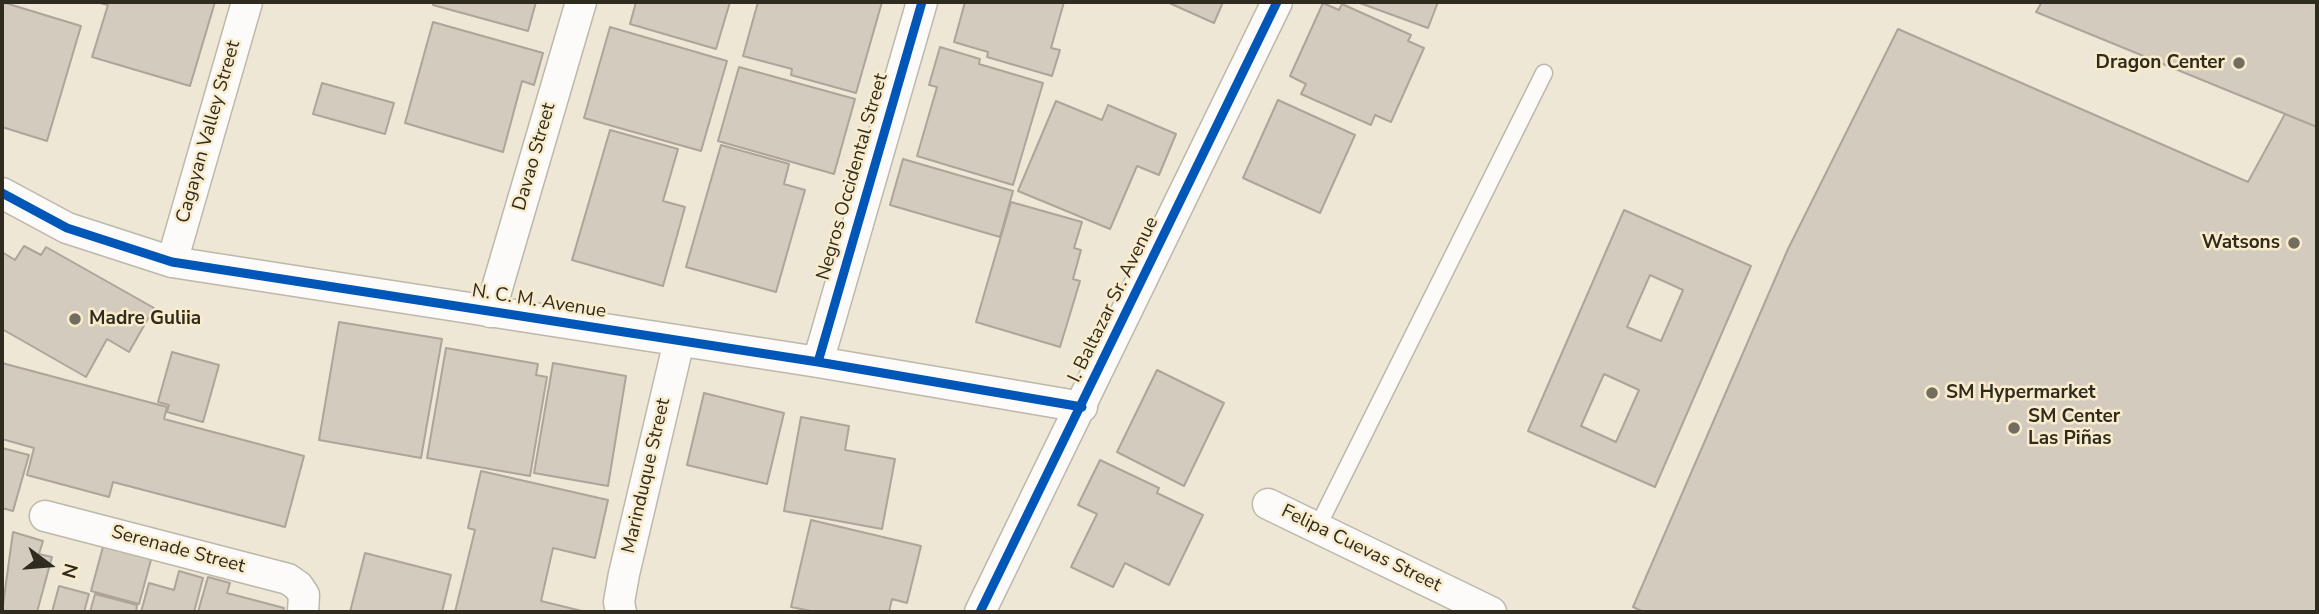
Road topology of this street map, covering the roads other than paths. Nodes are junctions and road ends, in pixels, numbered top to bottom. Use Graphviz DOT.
graph roads {
  1 [pos="247,2"];
  2 [pos="580,2"];
  3 [pos="922,2"];
  4 [pos="1277,2"];
  5 [pos="1544,73"];
  6 [pos="2,193"];
  7 [pos="172,262"];
  8 [pos="490,312"];
  9 [pos="679,341"];
  10 [pos="818,362"];
  11 [pos="1082,407"];
  12 [pos="1268,504"];
  13 [pos="45,516"];
  14 [pos="1317,528"];
  15 [pos="303,604"];
  16 [pos="621,612"];
  17 [pos="980,612"];
  18 [pos="1491,612"];
  1 -- 7 [label="street, Cagayan Valley Street"];
  2 -- 8 [label="street, Davao Street"];
  3 -- 10 [label="street, Negros Occidental Street"];
  4 -- 11 [label="street, I. Baltazar Sr. Avenue"];
  5 -- 14 [label="lane"];
  6 -- 7 [label="street, N. C. M. Avenue"];
  7 -- 8 [label="street, N. C. M. Avenue"];
  8 -- 9 [label="street, N. C. M. Avenue"];
  9 -- 10 [label="street, N. C. M. Avenue"];
  9 -- 16 [label="street, Marinduque Street"];
  10 -- 11 [label="street, N. C. M. Avenue"];
  11 -- 17 [label="street, I. Baltazar Sr. Avenue"];
  12 -- 14 [label="street, Felipa Cuevas Street"];
  13 -- 15 [label="street, Serenade Street"];
  14 -- 18 [label="street, Felipa Cuevas Street"];
}
